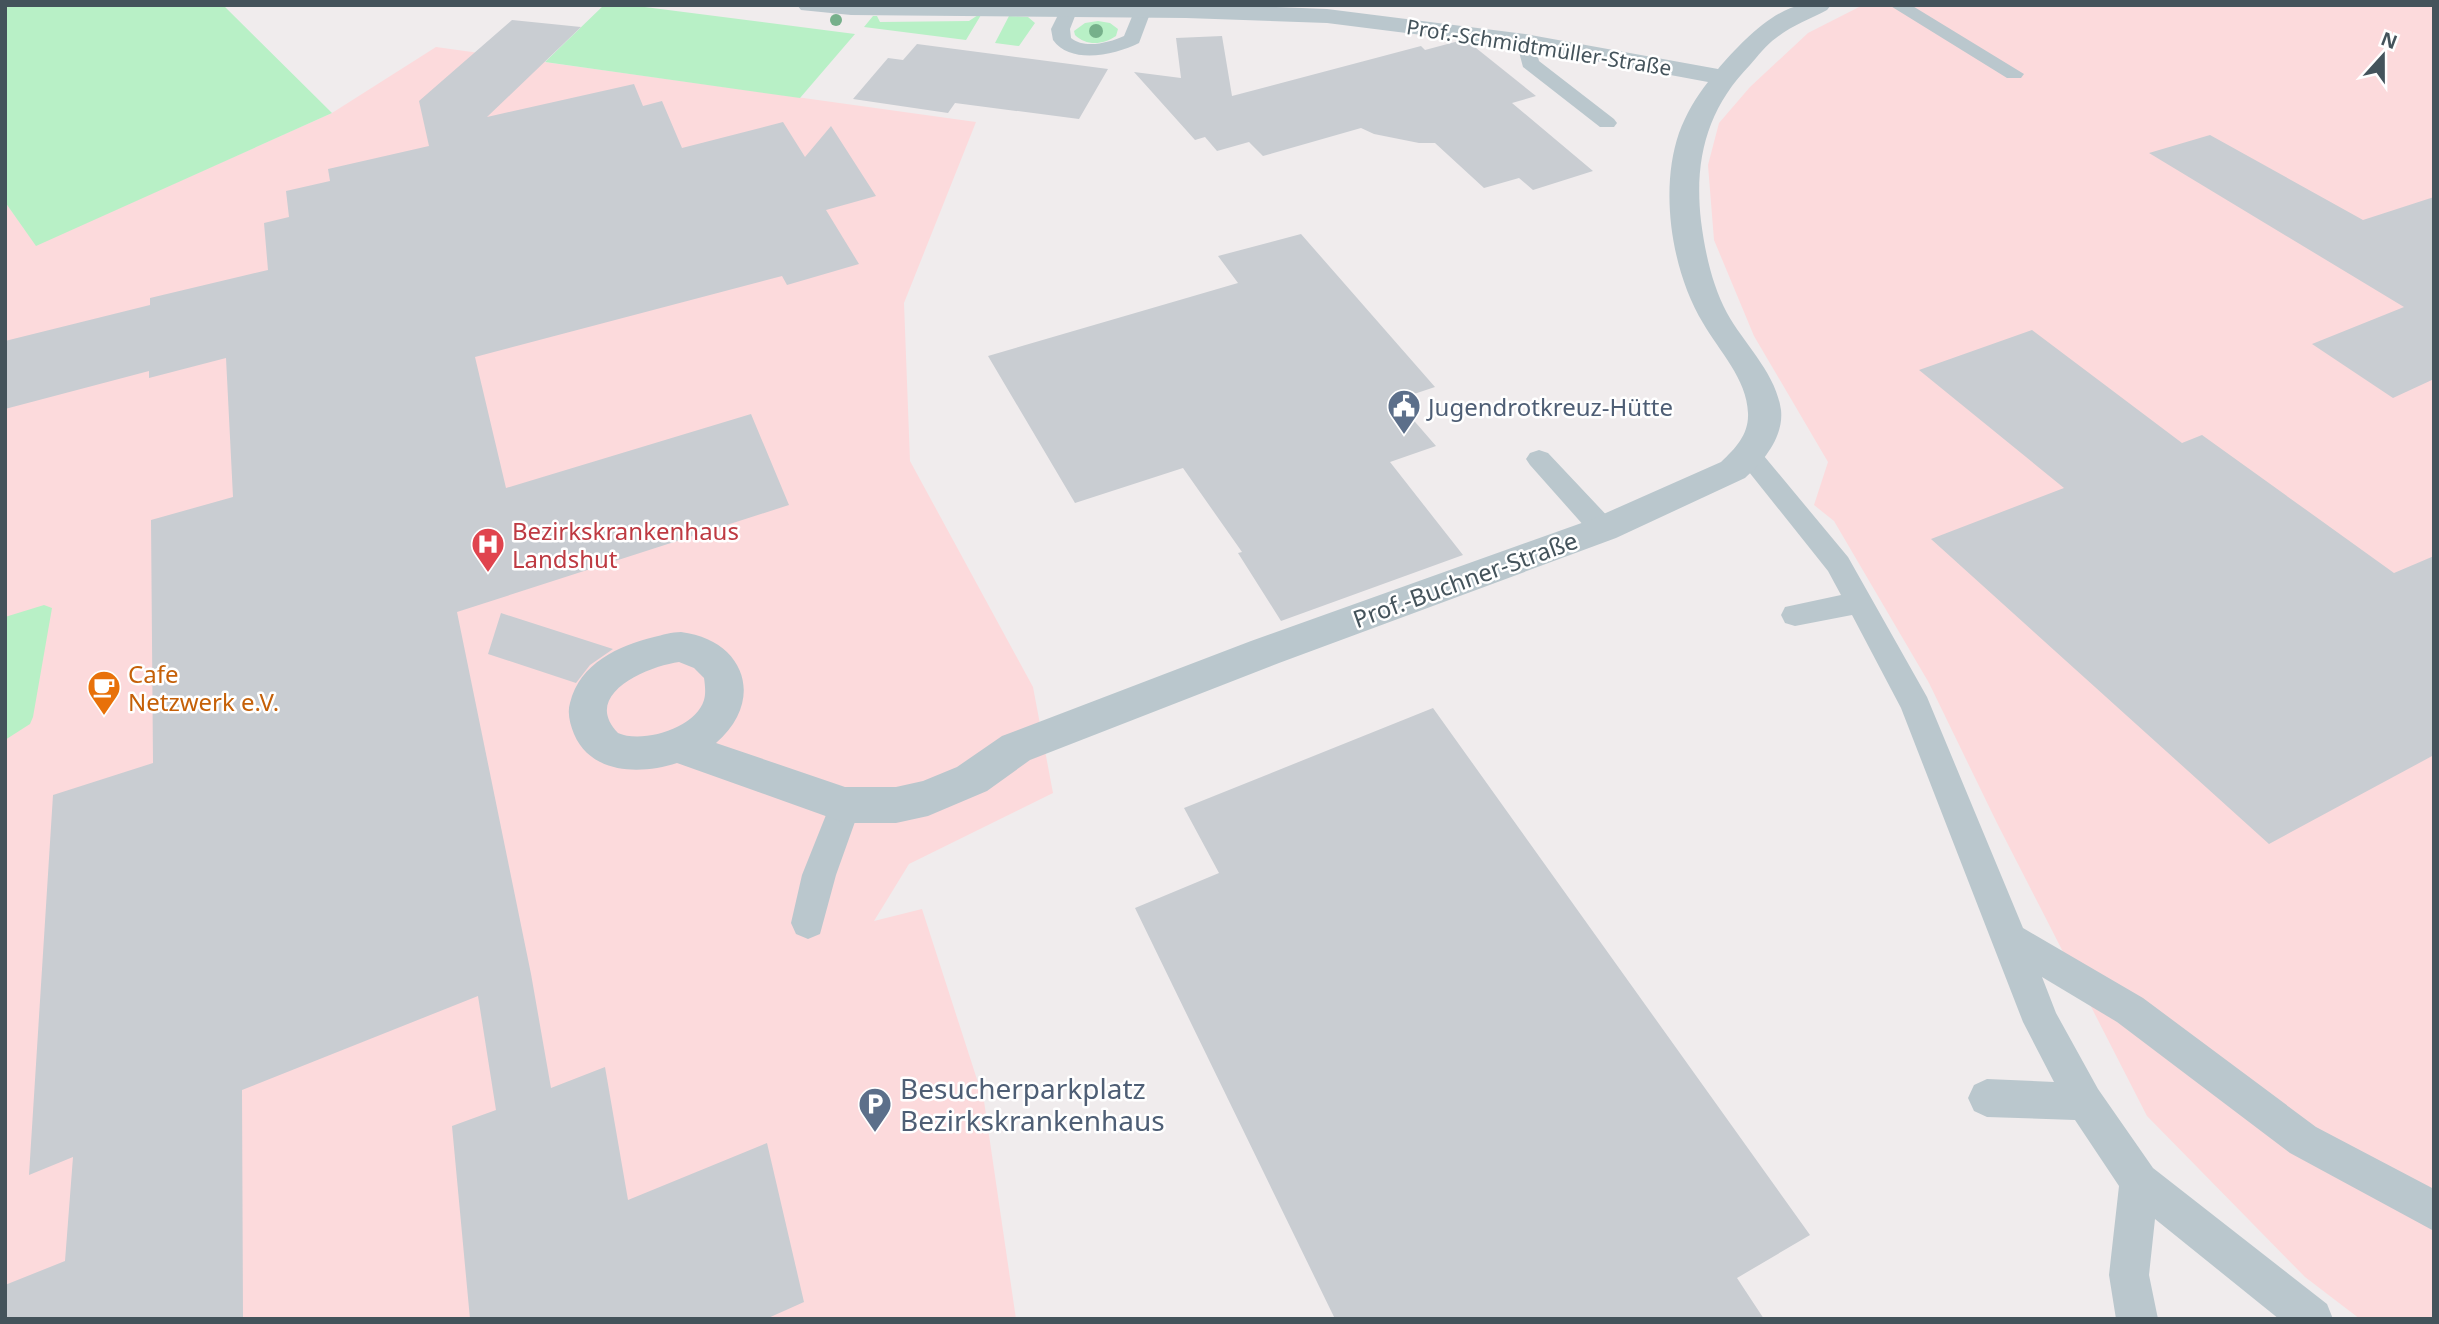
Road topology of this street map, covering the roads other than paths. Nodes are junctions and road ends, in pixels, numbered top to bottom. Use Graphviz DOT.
graph roads {
  1 [pos="808,5"];
  2 [pos="1819,5"];
  3 [pos="1898,5"];
  4 [pos="1186,8"];
  5 [pos="1068,11"];
  6 [pos="1142,11"];
  7 [pos="1327,11"];
  8 [pos="1525,41"];
  9 [pos="2014,74"];
  10 [pos="1723,77"];
  11 [pos="1607,123"];
  12 [pos="1750,456"];
  13 [pos="1539,459"];
  14 [pos="1603,529"];
  15 [pos="1859,603"];
  16 [pos="1795,615"];
  17 [pos="677,746"];
  18 [pos="845,805"];
  19 [pos="808,923"];
  20 [pos="2010,939"];
  21 [pos="1987,1098"];
  22 [pos="2085,1102"];
  23 [pos="2139,1182"];
  24 [pos="2434,1211"];
  25 [pos="2137,1319"];
  26 [pos="2312,1319"];
  1 -- 5 [label="street, Prof.-Schmidtmüller-Straße"];
  2 -- 10 [label="street"];
  3 -- 9 [label="lane"];
  4 -- 6 [label="street, Prof.-Schmidtmüller-Straße"];
  4 -- 7 [label="street, Prof.-Schmidtmüller-Straße"];
  5 -- 6 [label="street, Prof.-Schmidtmüller-Straße"];
  5 -- 6 [label="lane"];
  7 -- 8 [label="street, Prof.-Schmidtmüller-Straße"];
  8 -- 10 [label="street, Prof.-Schmidtmüller-Straße"];
  8 -- 11 [label="lane"];
  10 -- 12 [label="street"];
  12 -- 14 [label="street, Prof.-Buchner-Straße"];
  12 -- 15 [label="lane"];
  13 -- 14 [label="lane"];
  14 -- 18 [label="street, Prof.-Buchner-Straße"];
  15 -- 16 [label="lane"];
  15 -- 20 [label="lane"];
  17 -- 18 [label="street, Prof.-Buchner-Straße"];
  18 -- 19 [label="lane"];
  20 -- 22 [label="lane"];
  20 -- 24 [label="lane"];
  21 -- 22 [label="lane"];
  22 -- 23 [label="lane"];
  23 -- 25 [label="lane"];
  23 -- 26 [label="lane"];
}
